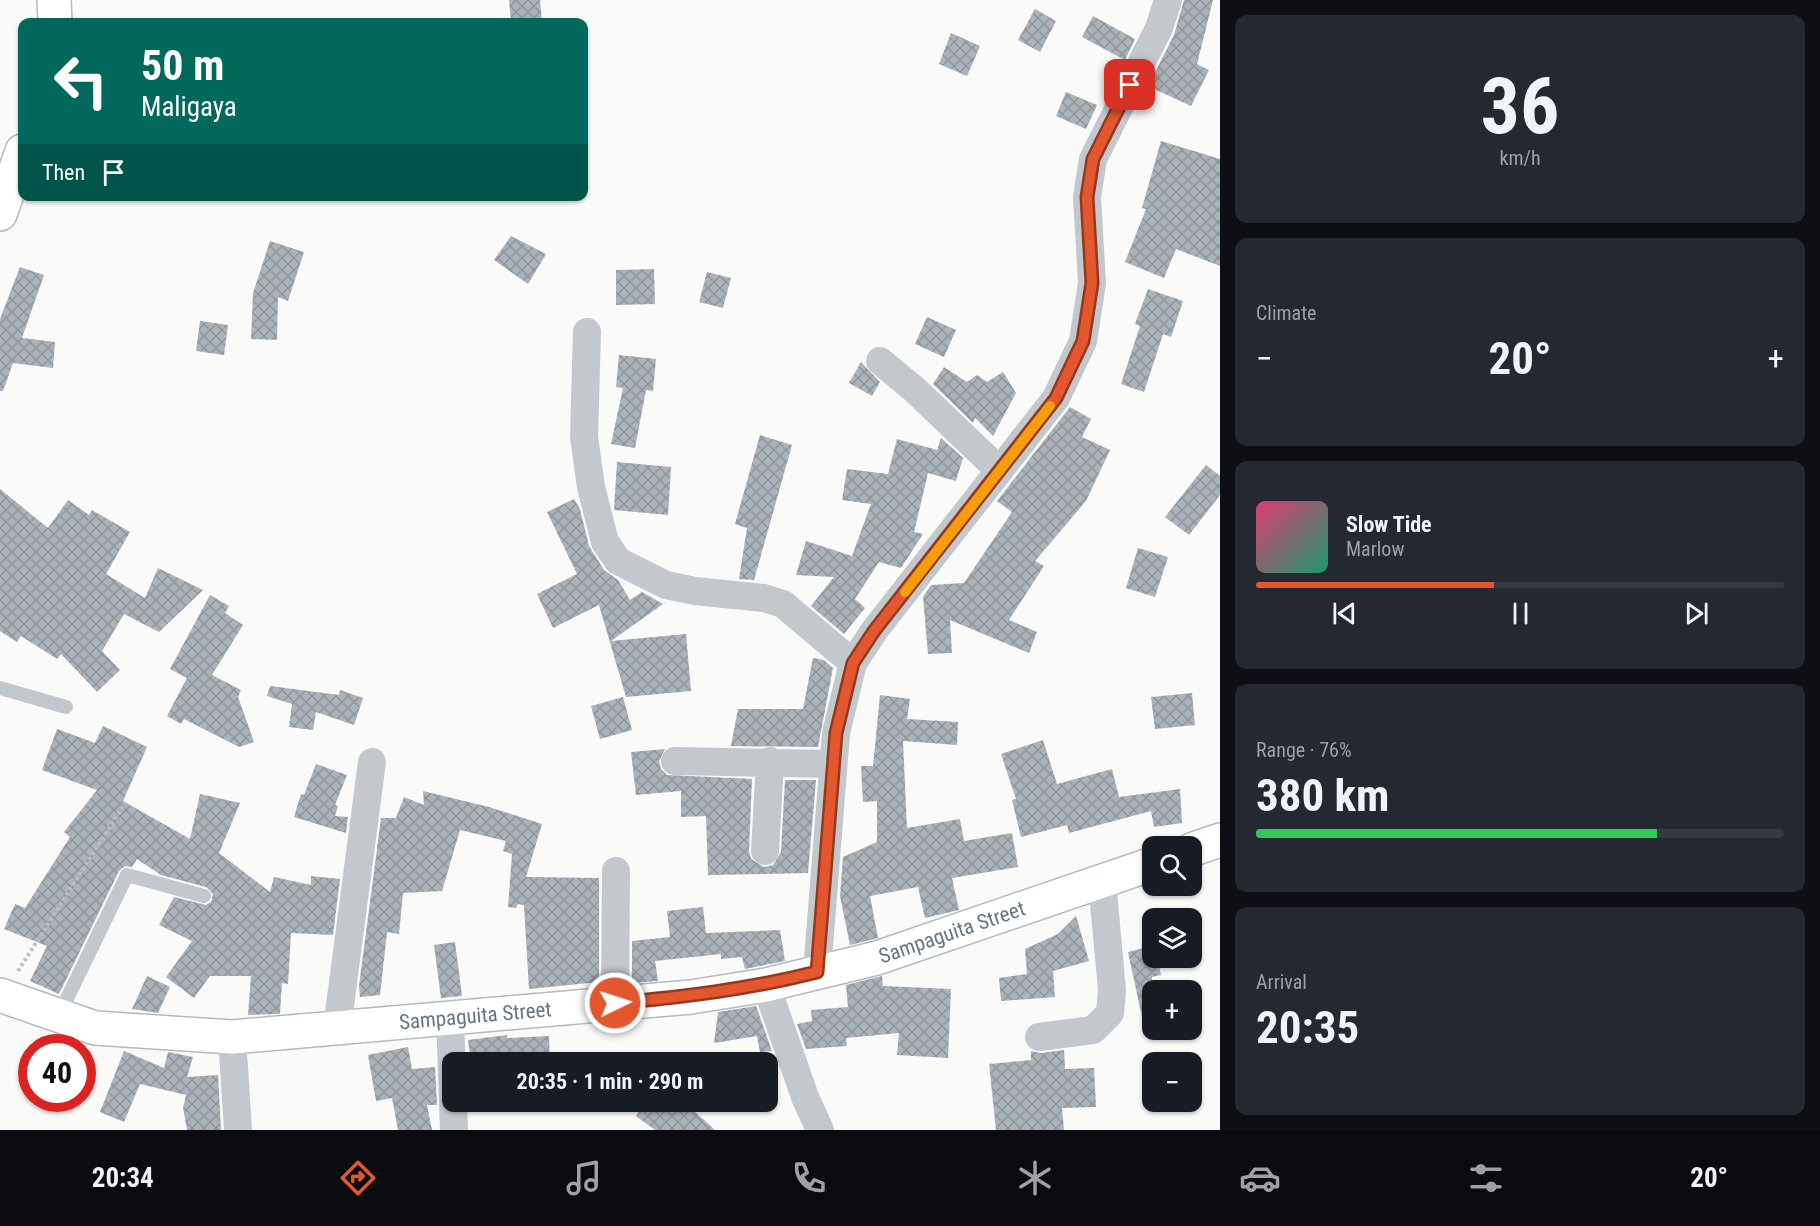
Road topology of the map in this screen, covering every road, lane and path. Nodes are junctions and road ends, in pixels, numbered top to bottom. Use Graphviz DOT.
graph roads {
  1 [pos="54,0"];
  2 [pos="1168,0"];
  3 [pos="55,18"];
  4 [pos="18,162"];
  5 [pos="0,214"];
  6 [pos="587,332"];
  7 [pos="880,361"];
  8 [pos="999,470"];
  9 [pos="853,663"];
  10 [pos="0,688"];
  11 [pos="66,707"];
  12 [pos="675,761"];
  13 [pos="770,761"];
  14 [pos="372,762"];
  15 [pos="833,764"];
  16 [pos="123,805"];
  17 [pos="1220,840"];
  18 [pos="1202,846"];
  19 [pos="765,851"];
  20 [pos="1142,867"];
  21 [pos="616,871"];
  22 [pos="1102,881"];
  23 [pos="204,896"];
  24 [pos="817,972"];
  25 [pos="766,985"];
  26 [pos="1,996"];
  27 [pos="615,1003"];
  28 [pos="58,1018"];
  29 [pos="450,1018"];
  30 [pos="337,1028"];
  31 [pos="232,1037"];
  32 [pos="1039,1037"];
  33 [pos="238,1130"];
  34 [pos="454,1130"];
  35 [pos="820,1130"];
  1 -- 3 [label="street"];
  2 -- 8 [label="street"];
  4 -- 5 [label="street"];
  6 -- 9 [label="street"];
  7 -- 8 [label="street"];
  8 -- 9 [label="street"];
  9 -- 15 [label="street"];
  10 -- 11 [label="lane"];
  12 -- 13 [label="street"];
  13 -- 15 [label="street"];
  13 -- 19 [label="street"];
  14 -- 30 [label="street"];
  15 -- 24 [label="street"];
  16 -- 26 [label="path"];
  17 -- 18 [label="street"];
  20 -- 22 [label="street, Sampaguita Street"];
  21 -- 27 [label="street"];
  22 -- 24 [label="street, Sampaguita Street"];
  22 -- 32 [label="street"];
  23 -- 28 [label="lane"];
  24 -- 25 [label="street, Sampaguita Street"];
  25 -- 27 [label="street, Sampaguita Street"];
  25 -- 35 [label="street"];
  26 -- 28 [label="street, Sampaguita Street"];
  27 -- 29 [label="street, Sampaguita Street"];
  28 -- 31 [label="street, Sampaguita Street"];
  29 -- 30 [label="street, Sampaguita Street"];
  29 -- 34 [label="street"];
  30 -- 31 [label="street, Sampaguita Street"];
  31 -- 33 [label="street"];
}
